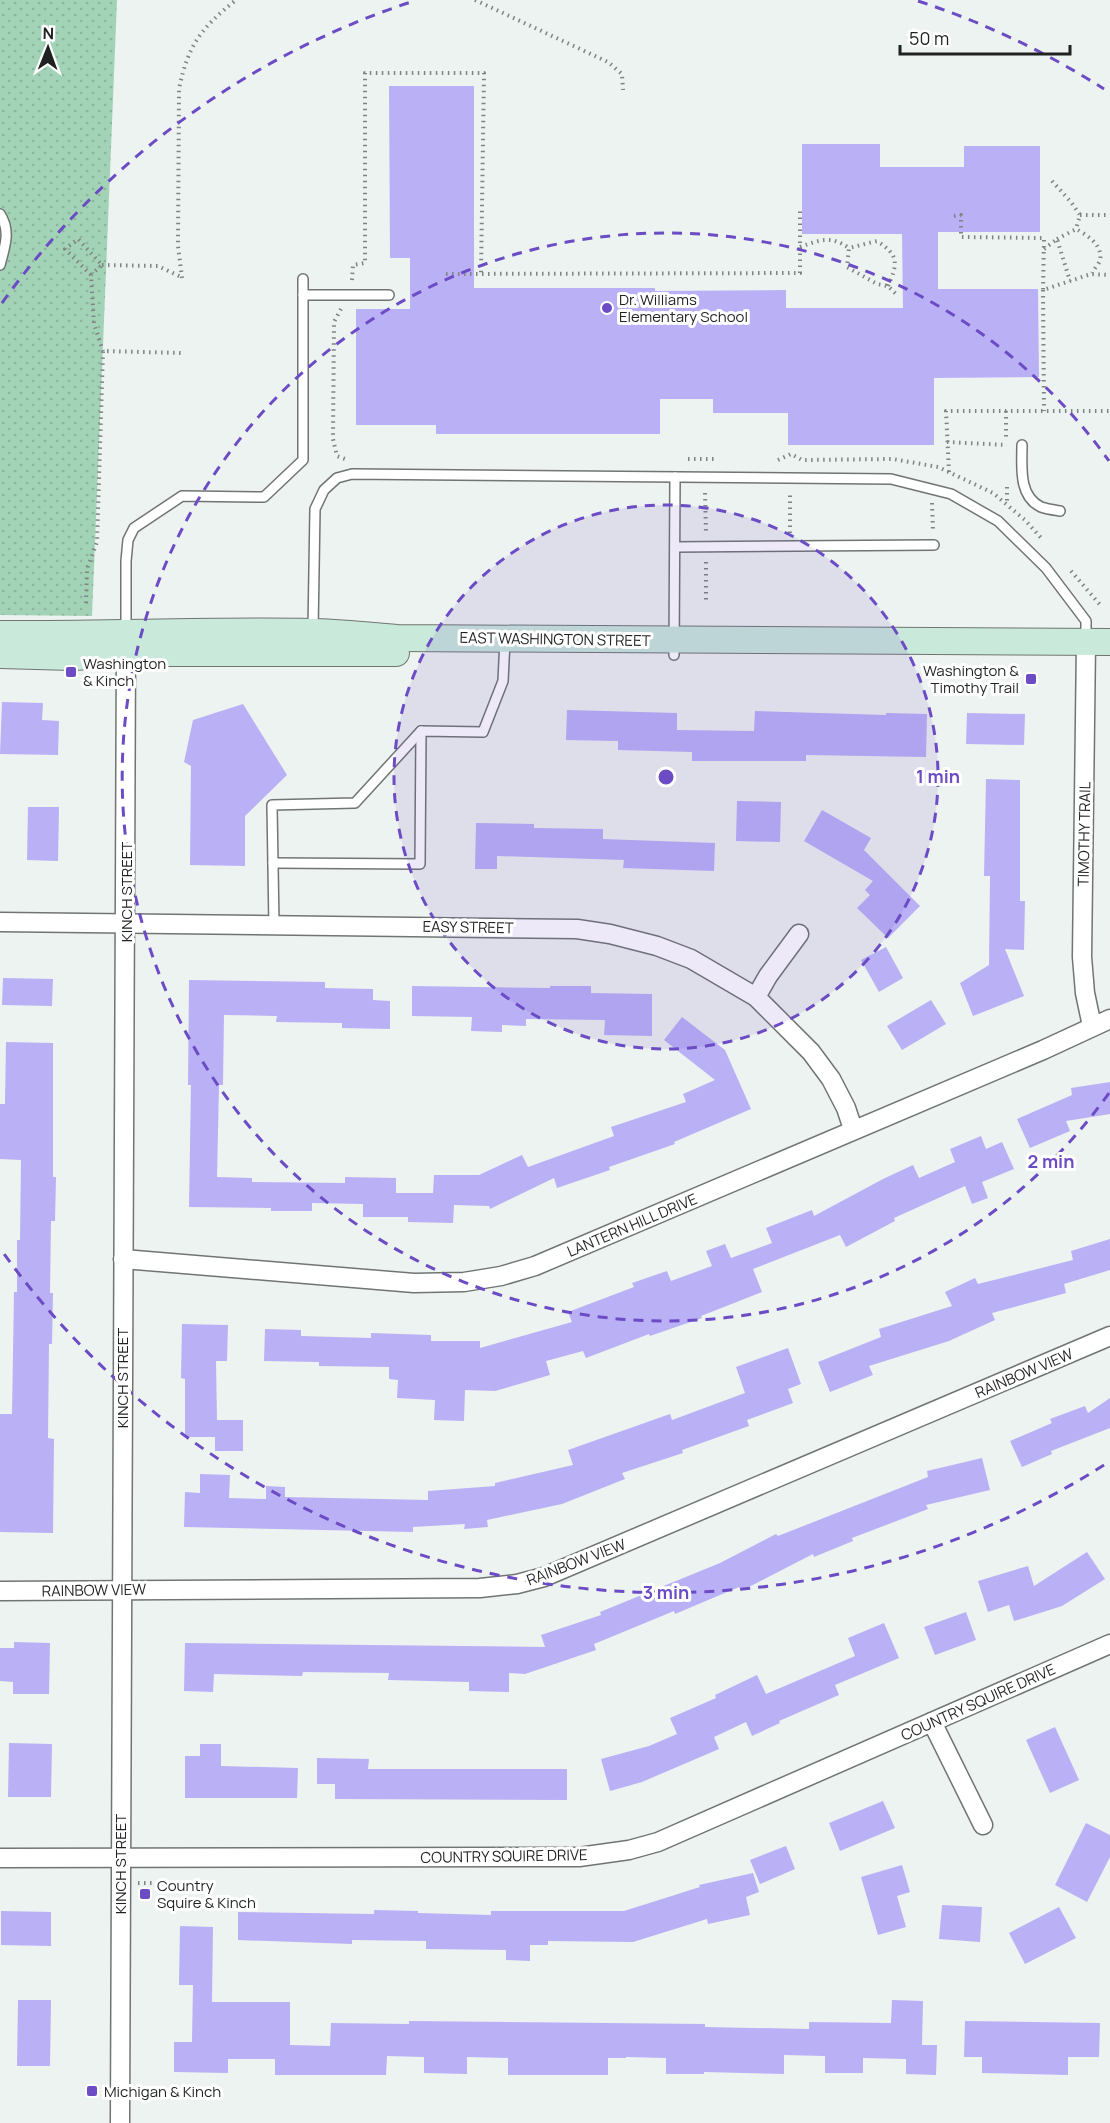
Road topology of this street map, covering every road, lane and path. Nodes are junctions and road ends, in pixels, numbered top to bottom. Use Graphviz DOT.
graph roads {
  1 [pos="236,0"];
  2 [pos="475,0"];
  3 [pos="623,90"];
  4 [pos="1052,181"];
  5 [pos="800,211"];
  6 [pos="0,214"];
  7 [pos="1080,215"];
  8 [pos="1110,215"];
  9 [pos="954,216"];
  10 [pos="1076,229"];
  11 [pos="1057,239"];
  12 [pos="800,247"];
  13 [pos="849,248"];
  14 [pos="1044,249"];
  15 [pos="0,265"];
  16 [pos="102,265"];
  17 [pos="446,274"];
  18 [pos="481,274"];
  19 [pos="1091,274"];
  20 [pos="91,275"];
  21 [pos="1110,275"];
  22 [pos="303,279"];
  23 [pos="1070,281"];
  24 [pos="888,286"];
  25 [pos="1043,290"];
  26 [pos="896,294"];
  27 [pos="303,295"];
  28 [pos="352,295"];
  29 [pos="389,295"];
  30 [pos="103,351"];
  31 [pos="182,353"];
  32 [pos="1044,411"];
  33 [pos="1110,411"];
  34 [pos="947,442"];
  35 [pos="1022,445"];
  36 [pos="791,454"];
  37 [pos="687,459"];
  38 [pos="722,459"];
  39 [pos="769,460"];
  40 [pos="349,461"];
  41 [pos="949,472"];
  42 [pos="675,477"];
  43 [pos="790,478"];
  44 [pos="1060,511"];
  45 [pos="934,545"];
  46 [pos="1048,545"];
  47 [pos="790,546"];
  48 [pos="675,547"];
  49 [pos="1069,569"];
  50 [pos="86,603"];
  51 [pos="1102,607"];
  52 [pos="314,632"];
  53 [pos="0,634"];
  54 [pos="126,644"];
  55 [pos="505,646"];
  56 [pos="674,647"];
  57 [pos="1098,649"];
  58 [pos="0,655"];
  59 [pos="421,731"];
  60 [pos="273,863"];
  61 [pos="0,922"];
  62 [pos="126,923"];
  63 [pos="274,926"];
  64 [pos="799,934"];
  65 [pos="756,997"];
  66 [pos="1110,1019"];
  67 [pos="1092,1026"];
  68 [pos="853,1129"];
  69 [pos="123,1259"];
  70 [pos="1110,1336"];
  71 [pos="121,1589"];
  72 [pos="0,1591"];
  73 [pos="1110,1644"];
  74 [pos="932,1722"];
  75 [pos="983,1825"];
  76 [pos="120,1857"];
  77 [pos="0,1858"];
  78 [pos="120,2123"];
  1 -- 16 [label="path"];
  2 -- 3 [label="path"];
  4 -- 7 [label="path"];
  5 -- 12 [label="path"];
  6 -- 15 [label="lane"];
  7 -- 8 [label="path"];
  7 -- 10 [label="path"];
  9 -- 14 [label="path"];
  10 -- 11 [label="path"];
  10 -- 19 [label="path"];
  11 -- 14 [label="path"];
  11 -- 23 [label="path"];
  12 -- 13 [label="path"];
  12 -- 18 [label="path"];
  13 -- 24 [label="path"];
  13 -- 24 [label="path"];
  14 -- 25 [label="path"];
  16 -- 20 [label="path"];
  16 -- 20 [label="path"];
  17 -- 18 [label="path"];
  18 -- 28 [label="path"];
  19 -- 21 [label="path"];
  19 -- 23 [label="path"];
  20 -- 30 [label="path"];
  22 -- 27 [label="lane"];
  23 -- 25 [label="path"];
  24 -- 26 [label="path"];
  25 -- 32 [label="path"];
  27 -- 28 [label="lane"];
  27 -- 54 [label="lane"];
  28 -- 29 [label="lane"];
  28 -- 40 [label="path"];
  30 -- 31 [label="path"];
  30 -- 50 [label="path"];
  32 -- 33 [label="path"];
  32 -- 34 [label="path"];
  34 -- 35 [label="path"];
  34 -- 41 [label="path"];
  35 -- 44 [label="lane"];
  36 -- 39 [label="path"];
  36 -- 41 [label="path"];
  36 -- 43 [label="path"];
  37 -- 38 [label="path"];
  41 -- 46 [label="path"];
  42 -- 43 [label="lane"];
  42 -- 48 [label="lane"];
  42 -- 52 [label="lane"];
  43 -- 47 [label="path"];
  43 -- 57 [label="lane"];
  45 -- 47 [label="lane"];
  47 -- 48 [label="lane"];
  48 -- 56 [label="lane"];
  49 -- 51 [label="path"];
  52 -- 54 [label="main road, EAST WASHINGTON STREET"];
  52 -- 55 [label="main road, EAST WASHINGTON STREET"];
  53 -- 54 [label="main road, EAST WASHINGTON STREET"];
  54 -- 55 [label="main road, EAST WASHINGTON STREET"];
  54 -- 58 [label="main road, EAST WASHINGTON STREET"];
  54 -- 62 [label="street, KINCH STREET"];
  55 -- 56 [label="main road, EAST WASHINGTON STREET"];
  55 -- 59 [label="lane"];
  56 -- 57 [label="main road, EAST WASHINGTON STREET"];
  57 -- 67 [label="street, TIMOTHY TRAIL"];
  59 -- 60 [label="lane"];
  59 -- 60 [label="lane"];
  60 -- 63 [label="lane"];
  61 -- 62 [label="street, EASY STREET"];
  62 -- 63 [label="street, EASY STREET"];
  62 -- 69 [label="street, KINCH STREET"];
  63 -- 65 [label="street, EASY STREET"];
  64 -- 65 [label="street"];
  65 -- 68 [label="street, EASY STREET"];
  66 -- 67 [label="street, LANTERN HILL DRIVE"];
  67 -- 68 [label="street, LANTERN HILL DRIVE"];
  68 -- 69 [label="street, LANTERN HILL DRIVE"];
  69 -- 71 [label="street, KINCH STREET"];
  70 -- 71 [label="street, RAINBOW VIEW"];
  71 -- 72 [label="street, RAINBOW VIEW"];
  71 -- 76 [label="street, KINCH STREET"];
  73 -- 74 [label="street, COUNTRY SQUIRE DRIVE"];
  74 -- 75 [label="street"];
  74 -- 76 [label="street, COUNTRY SQUIRE DRIVE"];
  76 -- 77 [label="street, COUNTRY SQUIRE DRIVE"];
  76 -- 78 [label="street, KINCH STREET"];
}
